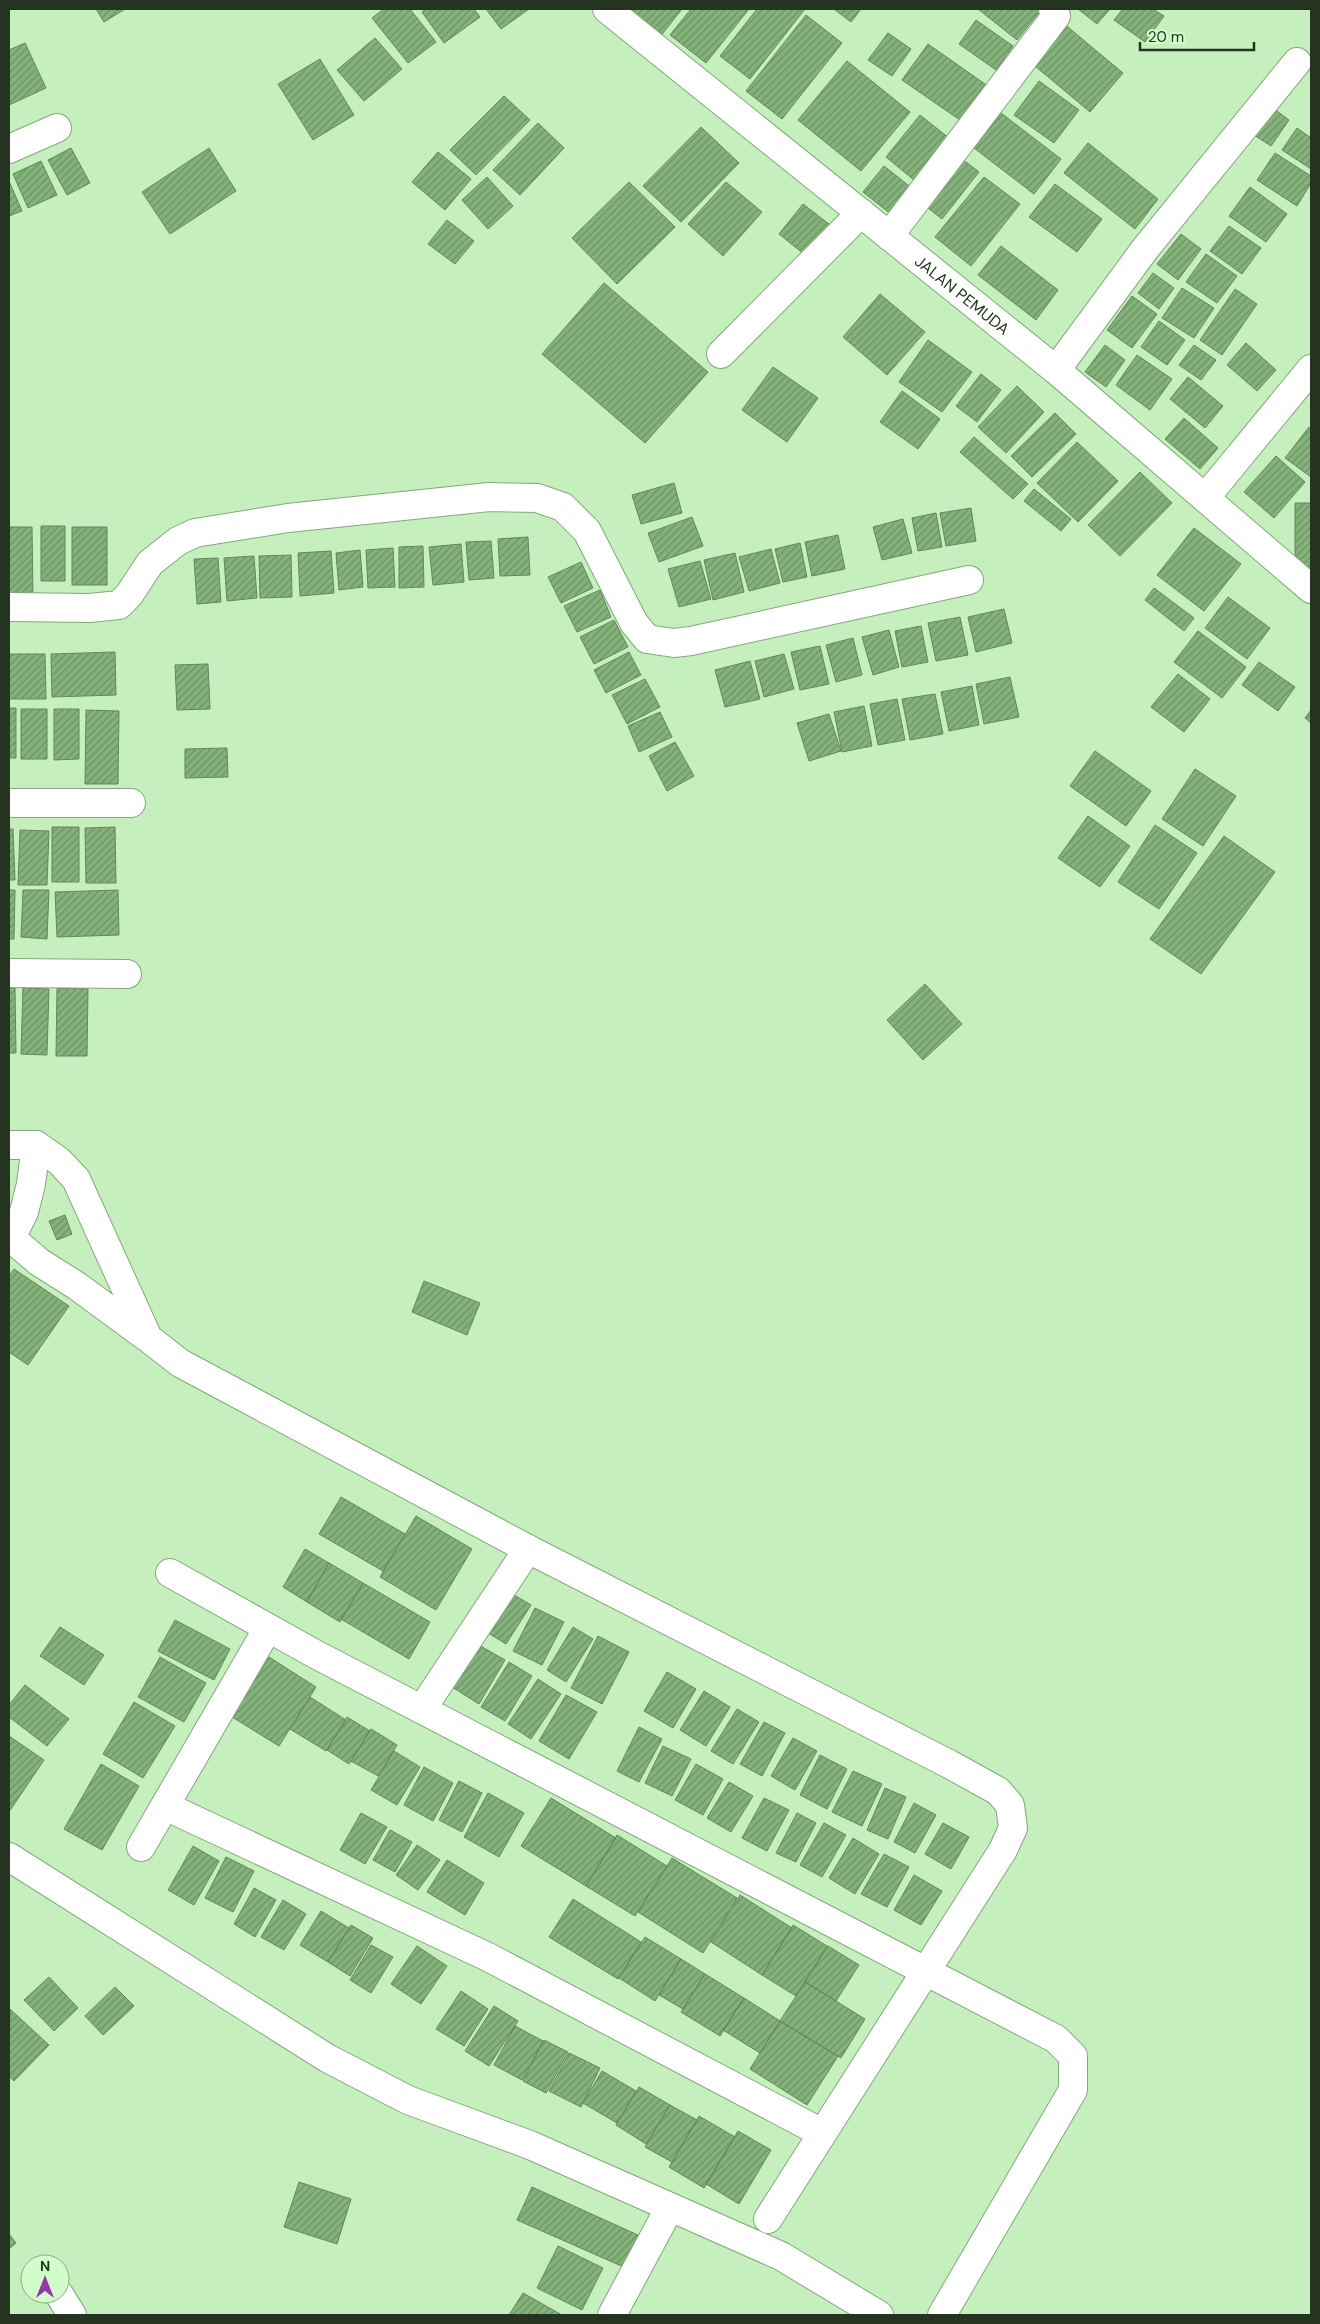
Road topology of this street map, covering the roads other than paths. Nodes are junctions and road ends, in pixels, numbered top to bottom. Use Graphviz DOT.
graph roads {
  1 [pos="607,9"];
  2 [pos="1053,9"];
  3 [pos="1297,62"];
  4 [pos="57,128"];
  5 [pos="9,149"];
  6 [pos="861,213"];
  7 [pos="889,236"];
  8 [pos="722,354"];
  9 [pos="1311,368"];
  10 [pos="1056,370"];
  11 [pos="1204,498"];
  12 [pos="969,580"];
  13 [pos="1311,588"];
  14 [pos="9,607"];
  15 [pos="9,803"];
  16 [pos="130,803"];
  17 [pos="9,973"];
  18 [pos="127,974"];
  19 [pos="9,1145"];
  20 [pos="36,1145"];
  21 [pos="10,1239"];
  22 [pos="148,1338"];
  23 [pos="528,1549"];
  24 [pos="170,1573"];
  25 [pos="268,1628"];
  26 [pos="422,1709"];
  27 [pos="165,1806"];
  28 [pos="141,1846"];
  29 [pos="10,1861"];
  30 [pos="926,1972"];
  31 [pos="822,2133"];
  32 [pos="670,2207"];
  33 [pos="768,2219"];
  34 [pos="65,2304"];
  35 [pos="72,2315"];
  36 [pos="612,2315"];
  37 [pos="879,2315"];
  38 [pos="942,2315"];
  1 -- 6 [label="street, JALAN PEMUDA"];
  2 -- 7 [label="street"];
  3 -- 10 [label="street"];
  4 -- 5 [label="street"];
  6 -- 7 [label="street, JALAN PEMUDA"];
  6 -- 8 [label="street"];
  7 -- 10 [label="street, JALAN PEMUDA"];
  9 -- 11 [label="street"];
  10 -- 11 [label="street, JALAN PEMUDA"];
  11 -- 13 [label="street, JALAN PEMUDA"];
  12 -- 14 [label="street"];
  15 -- 16 [label="street"];
  17 -- 18 [label="street"];
  19 -- 20 [label="street"];
  20 -- 21 [label="street"];
  20 -- 22 [label="street"];
  21 -- 22 [label="street"];
  22 -- 23 [label="street"];
  23 -- 26 [label="street"];
  23 -- 30 [label="street"];
  24 -- 25 [label="street"];
  25 -- 26 [label="street"];
  25 -- 27 [label="street"];
  26 -- 30 [label="street"];
  27 -- 28 [label="street"];
  27 -- 31 [label="street"];
  29 -- 32 [label="street"];
  30 -- 31 [label="street"];
  30 -- 38 [label="street"];
  31 -- 33 [label="street"];
  32 -- 36 [label="street"];
  32 -- 37 [label="street"];
  34 -- 35 [label="street"];
}
